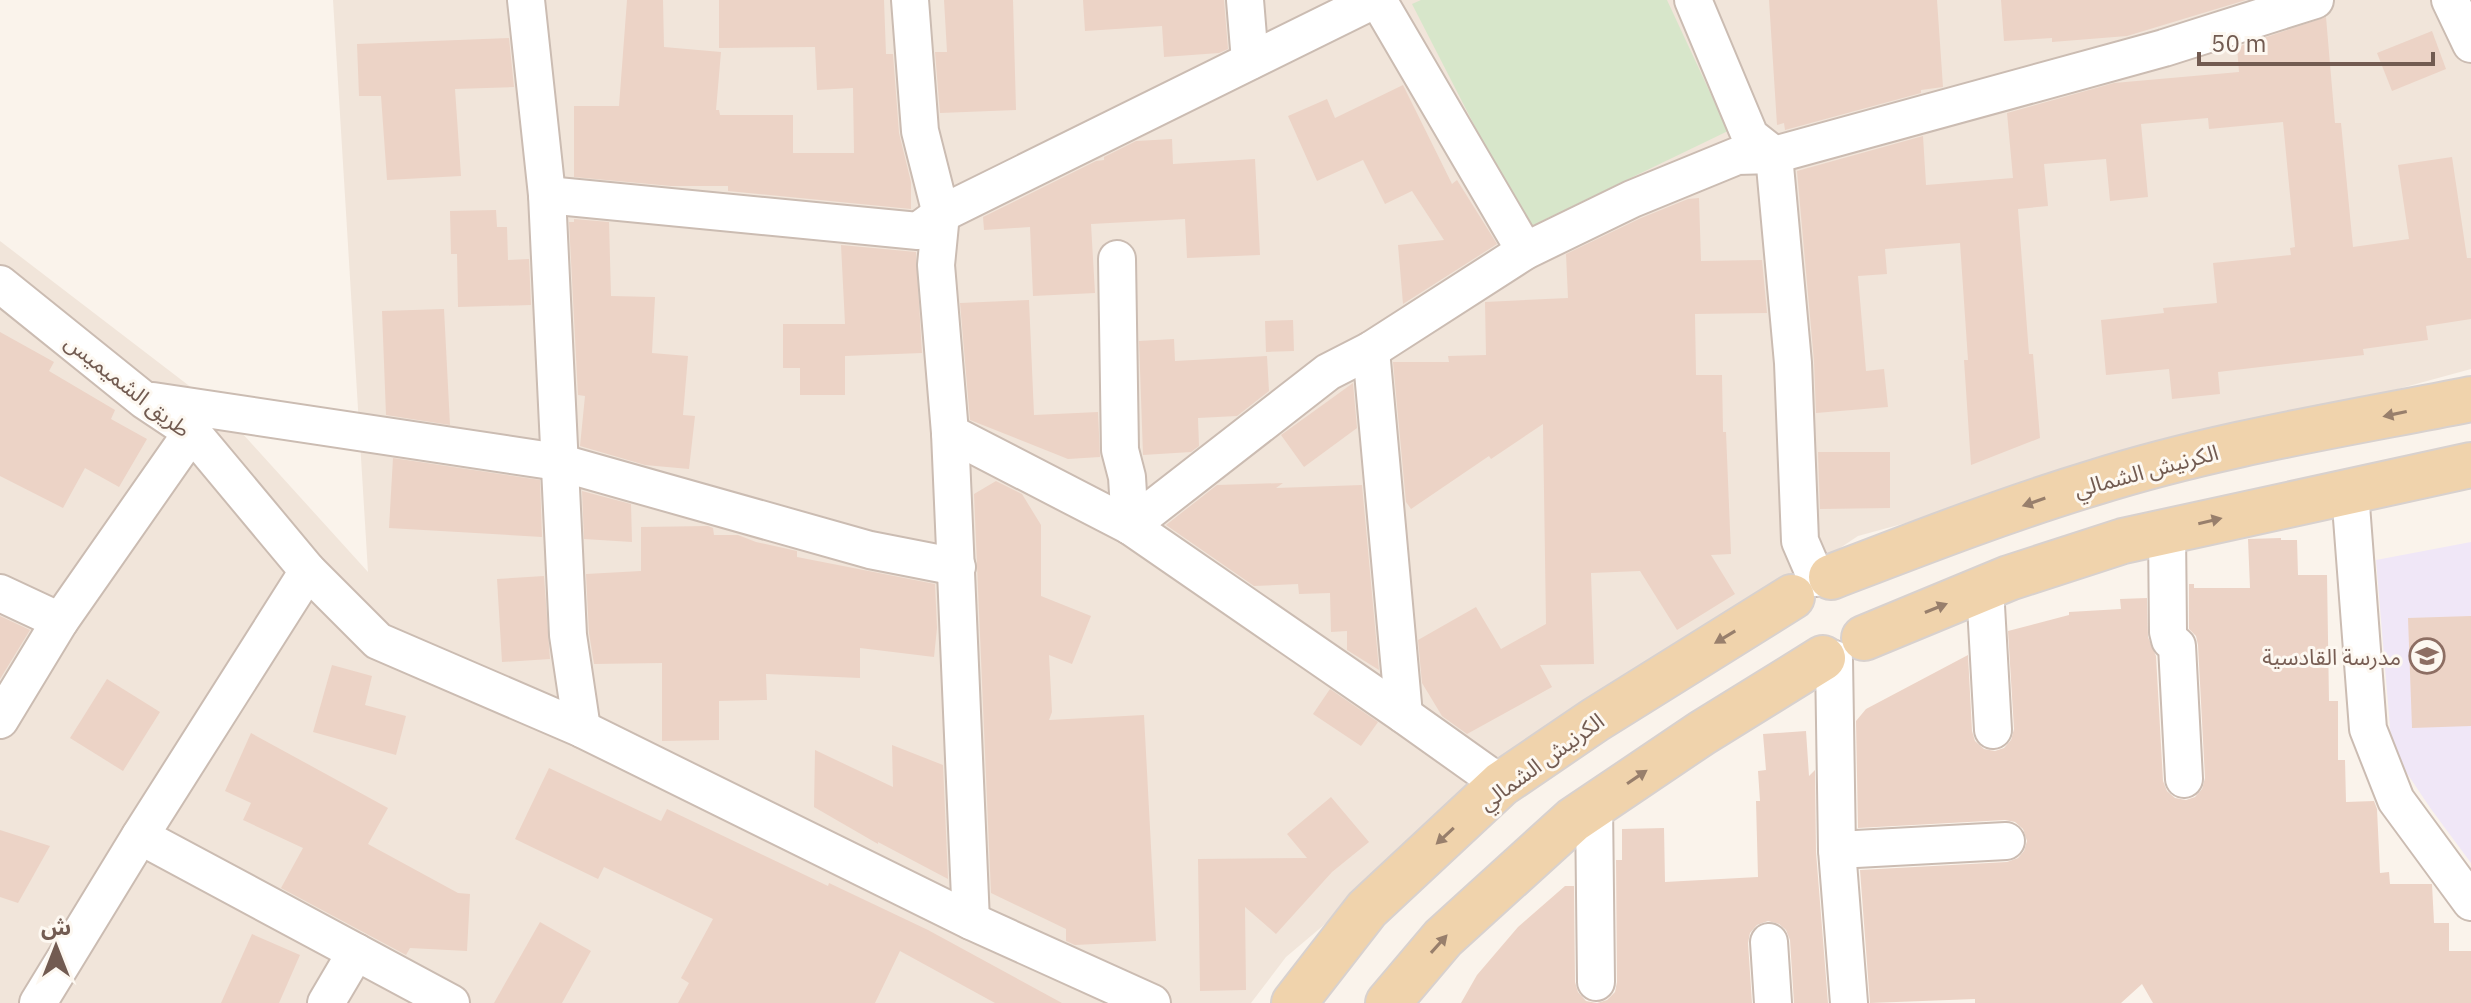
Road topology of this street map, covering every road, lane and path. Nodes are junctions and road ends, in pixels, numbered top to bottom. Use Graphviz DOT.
graph roads {
  1 [pos="526,0"];
  2 [pos="910,0"];
  3 [pos="1245,0"];
  4 [pos="1376,0"];
  5 [pos="1693,0"];
  6 [pos="2315,0"];
  7 [pos="2450,0"];
  8 [pos="2471,44"];
  9 [pos="1250,61"];
  10 [pos="1774,155"];
  11 [pos="547,195"];
  12 [pos="941,214"];
  13 [pos="1525,251"];
  14 [pos="1117,259"];
  15 [pos="0,284"];
  16 [pos="1371,350"];
  17 [pos="2471,399"];
  18 [pos="144,400"];
  19 [pos="192,432"];
  20 [pos="950,433"];
  21 [pos="558,462"];
  22 [pos="2471,465"];
  23 [pos="2350,492"];
  24 [pos="1130,526"];
  25 [pos="2167,531"];
  26 [pos="957,567"];
  27 [pos="308,571"];
  28 [pos="1813,584"];
  29 [pos="1985,588"];
  30 [pos="0,593"];
  31 [pos="60,621"];
  32 [pos="1840,651"];
  33 [pos="1404,715"];
  34 [pos="0,720"];
  35 [pos="582,729"];
  36 [pos="1993,730"];
  37 [pos="2184,779"];
  38 [pos="1501,784"];
  39 [pos="1594,805"];
  40 [pos="140,836"];
  41 [pos="2006,841"];
  42 [pos="1837,850"];
  43 [pos="2471,902"];
  44 [pos="971,921"];
  45 [pos="1769,942"];
  46 [pos="356,952"];
  47 [pos="1596,982"];
  48 [pos="38,1003"];
  49 [pos="326,1003"];
  50 [pos="451,1003"];
  51 [pos="1152,1003"];
  52 [pos="1294,1003"];
  53 [pos="1388,1003"];
  54 [pos="1773,1003"];
  55 [pos="1849,1003"];
  1 -- 11 [label="street"];
  2 -- 12 [label="street"];
  3 -- 9 [label="street"];
  4 -- 9 [label="street"];
  4 -- 13 [label="street"];
  5 -- 10 [label="street"];
  6 -- 10 [label="street"];
  7 -- 8 [label="street"];
  9 -- 12 [label="street"];
  10 -- 13 [label="street"];
  10 -- 28 [label="street"];
  11 -- 12 [label="street"];
  11 -- 21 [label="street"];
  12 -- 20 [label="street"];
  13 -- 16 [label="street"];
  14 -- 24 [label="street"];
  15 -- 18 [label="street, طريق الشميميس"];
  16 -- 24 [label="street"];
  16 -- 33 [label="street"];
  17 -- 28 [label="main road, الكرنيش الشمالي, one-way"];
  18 -- 19 [label="street, طريق الشميميس"];
  18 -- 21 [label="street"];
  19 -- 27 [label="street, طريق الشميميس"];
  19 -- 31 [label="street"];
  20 -- 24 [label="street"];
  20 -- 26 [label="street"];
  21 -- 26 [label="street"];
  21 -- 35 [label="street"];
  22 -- 23 [label="main road"];
  25 -- 23 [label="main road, one-way"];
  23 -- 43 [label="street"];
  24 -- 33 [label="street"];
  25 -- 29 [label="main road"];
  25 -- 37 [label="street"];
  26 -- 44 [label="street"];
  27 -- 35 [label="street, طريق الشميميس"];
  27 -- 40 [label="street"];
  28 -- 32 [label="main road"];
  28 -- 32 [label="main road"];
  28 -- 38 [label="main road, الكرنيش الشمالي, one-way"];
  32 -- 29 [label="main road, one-way"];
  29 -- 36 [label="street"];
  30 -- 31 [label="street"];
  31 -- 34 [label="street"];
  39 -- 32 [label="main road, one-way"];
  32 -- 42 [label="street"];
  33 -- 38 [label="street"];
  35 -- 44 [label="street, طريق الشميميس"];
  38 -- 52 [label="main road, الكرنيش الشمالي, one-way"];
  39 -- 47 [label="street"];
  53 -- 39 [label="main road, one-way"];
  40 -- 46 [label="street"];
  40 -- 48 [label="street"];
  41 -- 42 [label="street"];
  42 -- 55 [label="street"];
  44 -- 51 [label="street, طريق الشميميس"];
  45 -- 54 [label="street"];
  46 -- 49 [label="street"];
  46 -- 50 [label="street"];
}
